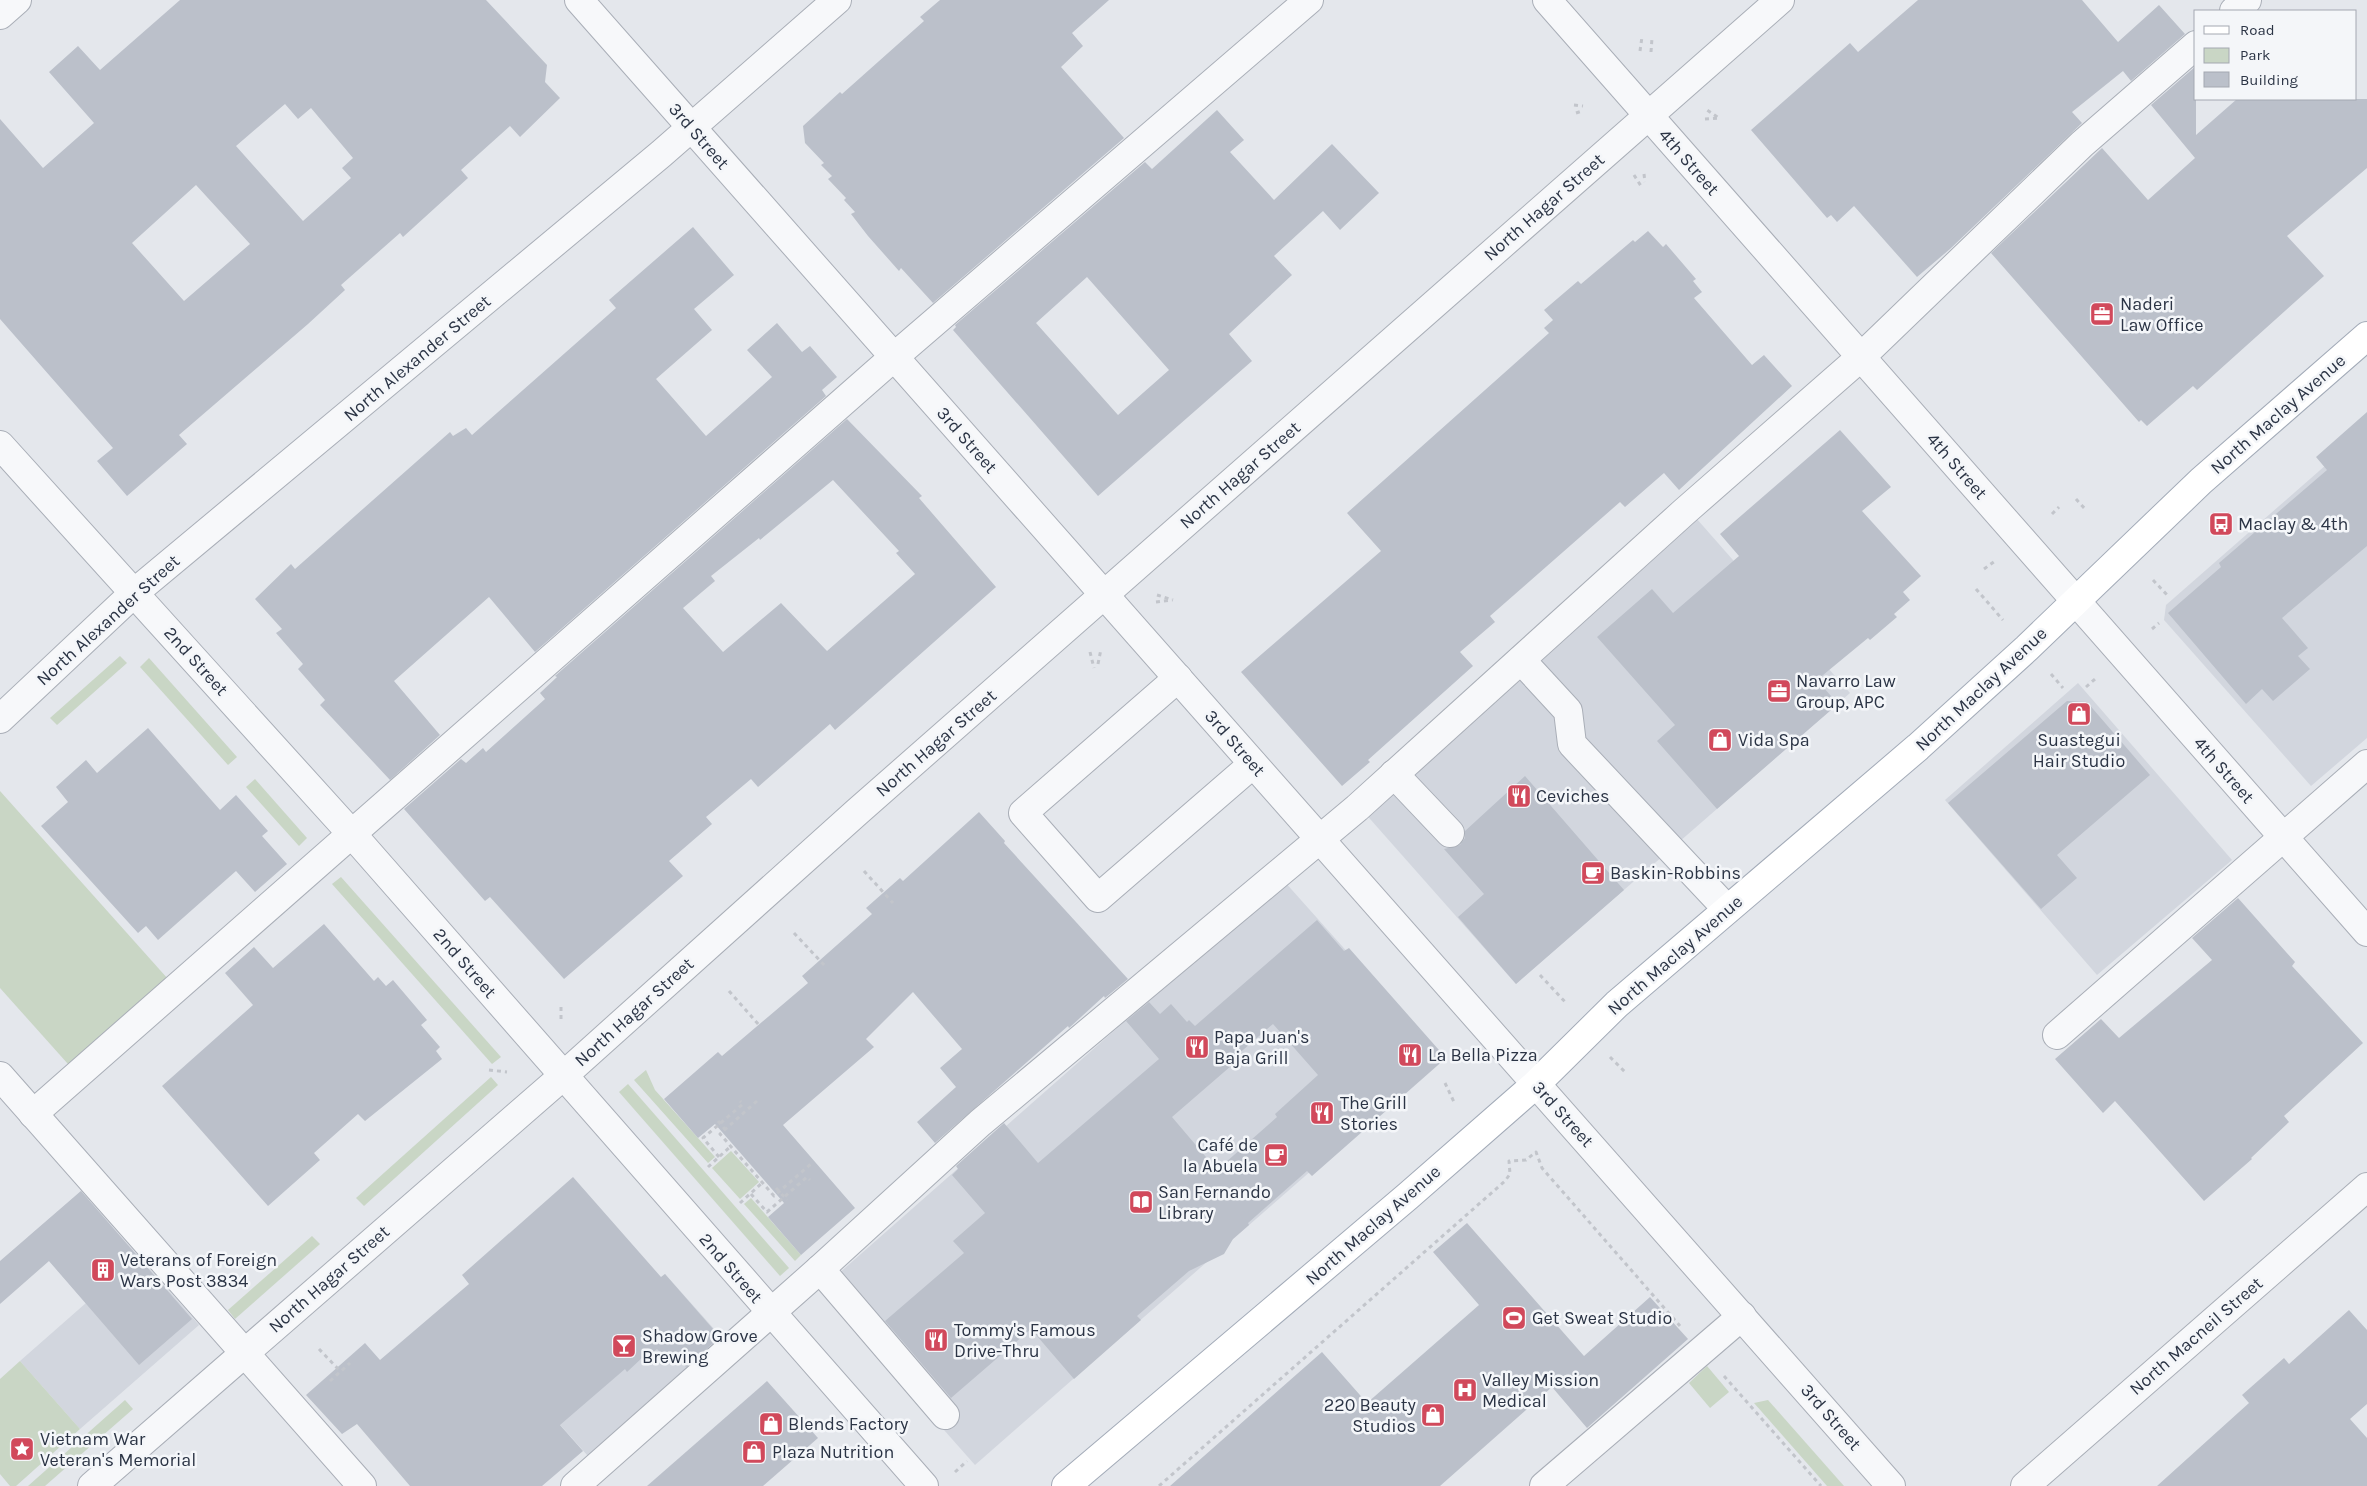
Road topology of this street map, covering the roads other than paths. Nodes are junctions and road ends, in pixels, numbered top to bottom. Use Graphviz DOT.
graph roads {
  1 [pos="17,0"];
  2 [pos="579,0"];
  3 [pos="837,0"];
  4 [pos="1309,0"];
  5 [pos="1547,0"];
  6 [pos="1780,0"];
  7 [pos="2247,0"];
  8 [pos="2235,10"];
  9 [pos="0,15"];
  10 [pos="2194,47"];
  11 [pos="1648,115"];
  12 [pos="692,128"];
  13 [pos="2367,336"];
  14 [pos="894,357"];
  15 [pos="1861,357"];
  16 [pos="0,445"];
  17 [pos="134,593"];
  18 [pos="1104,595"];
  19 [pos="2076,601"];
  20 [pos="1521,660"];
  21 [pos="1178,678"];
  22 [pos="0,719"];
  23 [pos="1253,764"];
  24 [pos="2367,764"];
  25 [pos="1394,774"];
  26 [pos="351,833"];
  27 [pos="1450,833"];
  28 [pos="2283,837"];
  29 [pos="1320,840"];
  30 [pos="1727,910"];
  31 [pos="2367,932"];
  32 [pos="2057,1035"];
  33 [pos="0,1076"];
  34 [pos="562,1076"];
  35 [pos="1536,1084"];
  36 [pos="33,1114"];
  37 [pos="2367,1186"];
  38 [pos="820,1269"];
  39 [pos="770,1313"];
  40 [pos="1742,1316"];
  41 [pos="244,1352"];
  42 [pos="945,1415"];
  43 [pos="92,1486"];
  44 [pos="362,1486"];
  45 [pos="575,1486"];
  46 [pos="924,1486"];
  47 [pos="1066,1486"];
  48 [pos="1544,1486"];
  49 [pos="1891,1486"];
  50 [pos="2025,1486"];
  1 -- 9 [label="street"];
  2 -- 12 [label="street, 3rd Street"];
  3 -- 12 [label="street, North Alexander Street"];
  4 -- 14 [label="street"];
  5 -- 11 [label="street, 4th Street"];
  6 -- 11 [label="street, North Hagar Street"];
  7 -- 8 [label="street"];
  10 -- 15 [label="street"];
  11 -- 15 [label="street, 4th Street"];
  11 -- 18 [label="street, North Hagar Street"];
  12 -- 14 [label="street, 3rd Street"];
  12 -- 17 [label="street, North Alexander Street"];
  13 -- 19 [label="main road, North Maclay Avenue"];
  14 -- 18 [label="street, 3rd Street"];
  14 -- 26 [label="street"];
  15 -- 19 [label="street, 4th Street"];
  15 -- 20 [label="street"];
  16 -- 17 [label="street, 2nd Street"];
  17 -- 22 [label="street, North Alexander Street"];
  17 -- 26 [label="street, 2nd Street"];
  18 -- 21 [label="street, 3rd Street"];
  18 -- 34 [label="street, North Hagar Street"];
  19 -- 28 [label="street, 4th Street"];
  19 -- 30 [label="main road, North Maclay Avenue"];
  20 -- 25 [label="street"];
  20 -- 30 [label="street"];
  21 -- 23 [label="street, 3rd Street"];
  21 -- 23 [label="street"];
  23 -- 29 [label="street, 3rd Street"];
  24 -- 28 [label="street"];
  25 -- 27 [label="street"];
  25 -- 29 [label="street"];
  26 -- 34 [label="street, 2nd Street"];
  26 -- 36 [label="street"];
  28 -- 31 [label="street, 4th Street"];
  28 -- 32 [label="street"];
  29 -- 35 [label="street, 3rd Street"];
  29 -- 38 [label="street"];
  30 -- 35 [label="main road, North Maclay Avenue"];
  33 -- 36 [label="street"];
  34 -- 39 [label="street, 2nd Street"];
  34 -- 41 [label="street, North Hagar Street"];
  35 -- 40 [label="street, 3rd Street"];
  35 -- 47 [label="main road, North Maclay Avenue"];
  36 -- 41 [label="street"];
  37 -- 50 [label="street, North Macneil Street"];
  38 -- 39 [label="street"];
  38 -- 42 [label="street"];
  39 -- 45 [label="street"];
  39 -- 46 [label="street, 2nd Street"];
  40 -- 48 [label="street"];
  40 -- 49 [label="street, 3rd Street"];
  41 -- 43 [label="street, North Hagar Street"];
  41 -- 44 [label="street"];
}
